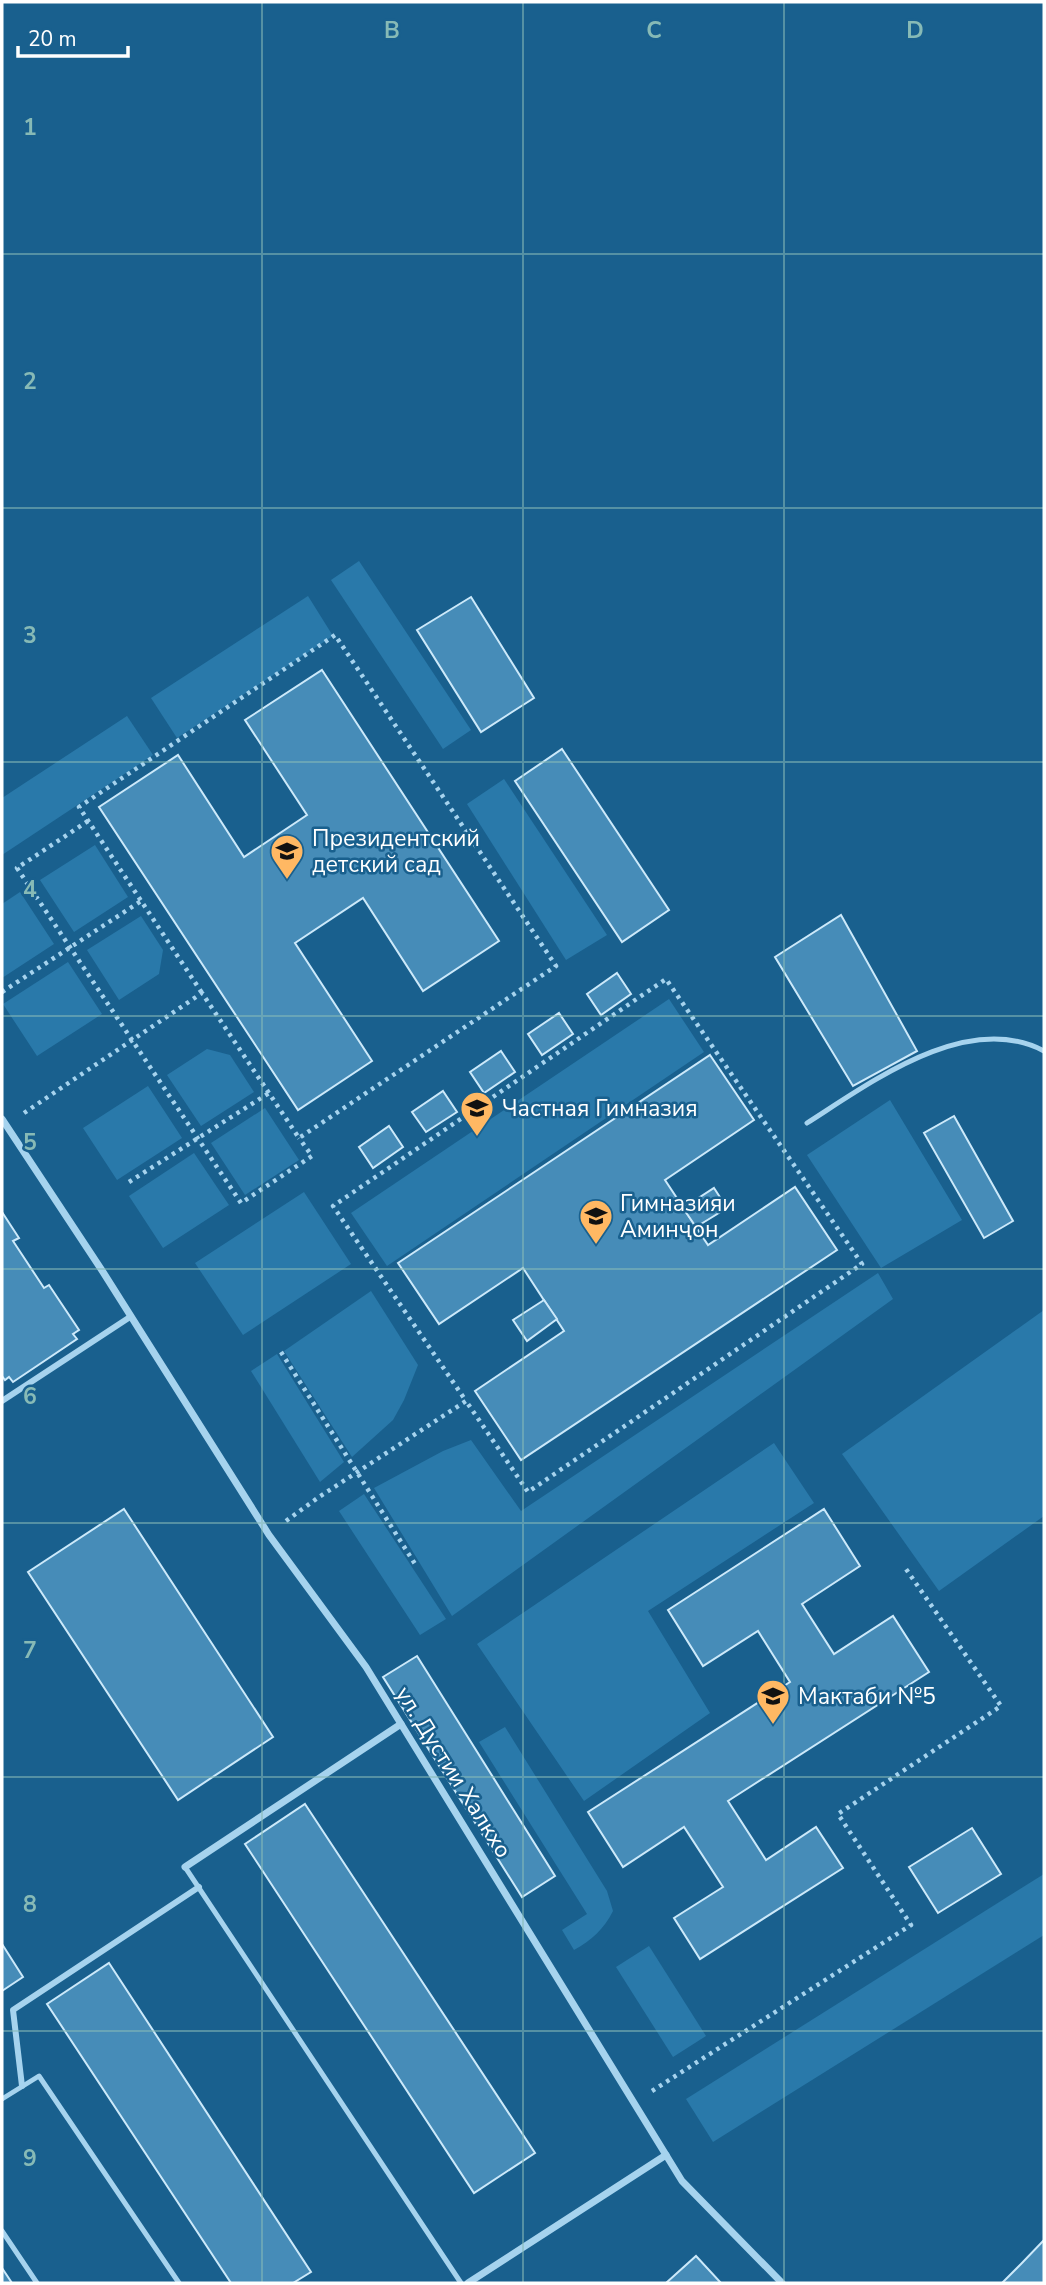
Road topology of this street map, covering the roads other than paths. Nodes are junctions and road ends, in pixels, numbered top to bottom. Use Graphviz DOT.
graph roads {
  1 [pos="1044,1051"];
  2 [pos="4,1122"];
  3 [pos="807,1123"];
  4 [pos="130,1317"];
  5 [pos="2,1401"];
  6 [pos="401,1724"];
  7 [pos="186,1867"];
  8 [pos="199,1887"];
  9 [pos="22,2086"];
  10 [pos="2,2099"];
  11 [pos="666,2155"];
  12 [pos="2,2231"];
  13 [pos="37,2283"];
  14 [pos="179,2283"];
  15 [pos="461,2283"];
  16 [pos="468,2283"];
  17 [pos="782,2283"];
  1 -- 3 [label="lane"];
  2 -- 4 [label="street, ул. Дустии Халкхо"];
  4 -- 5 [label="street"];
  4 -- 6 [label="street, ул. Дустии Халкхо"];
  6 -- 7 [label="street"];
  6 -- 11 [label="street, ул. Дустии Халкхо"];
  7 -- 8 [label="lane"];
  8 -- 9 [label="street"];
  8 -- 15 [label="lane"];
  9 -- 10 [label="lane"];
  9 -- 14 [label="lane"];
  11 -- 16 [label="street"];
  11 -- 17 [label="street, ул. Дустии Халкхо"];
  12 -- 13 [label="lane"];
}
